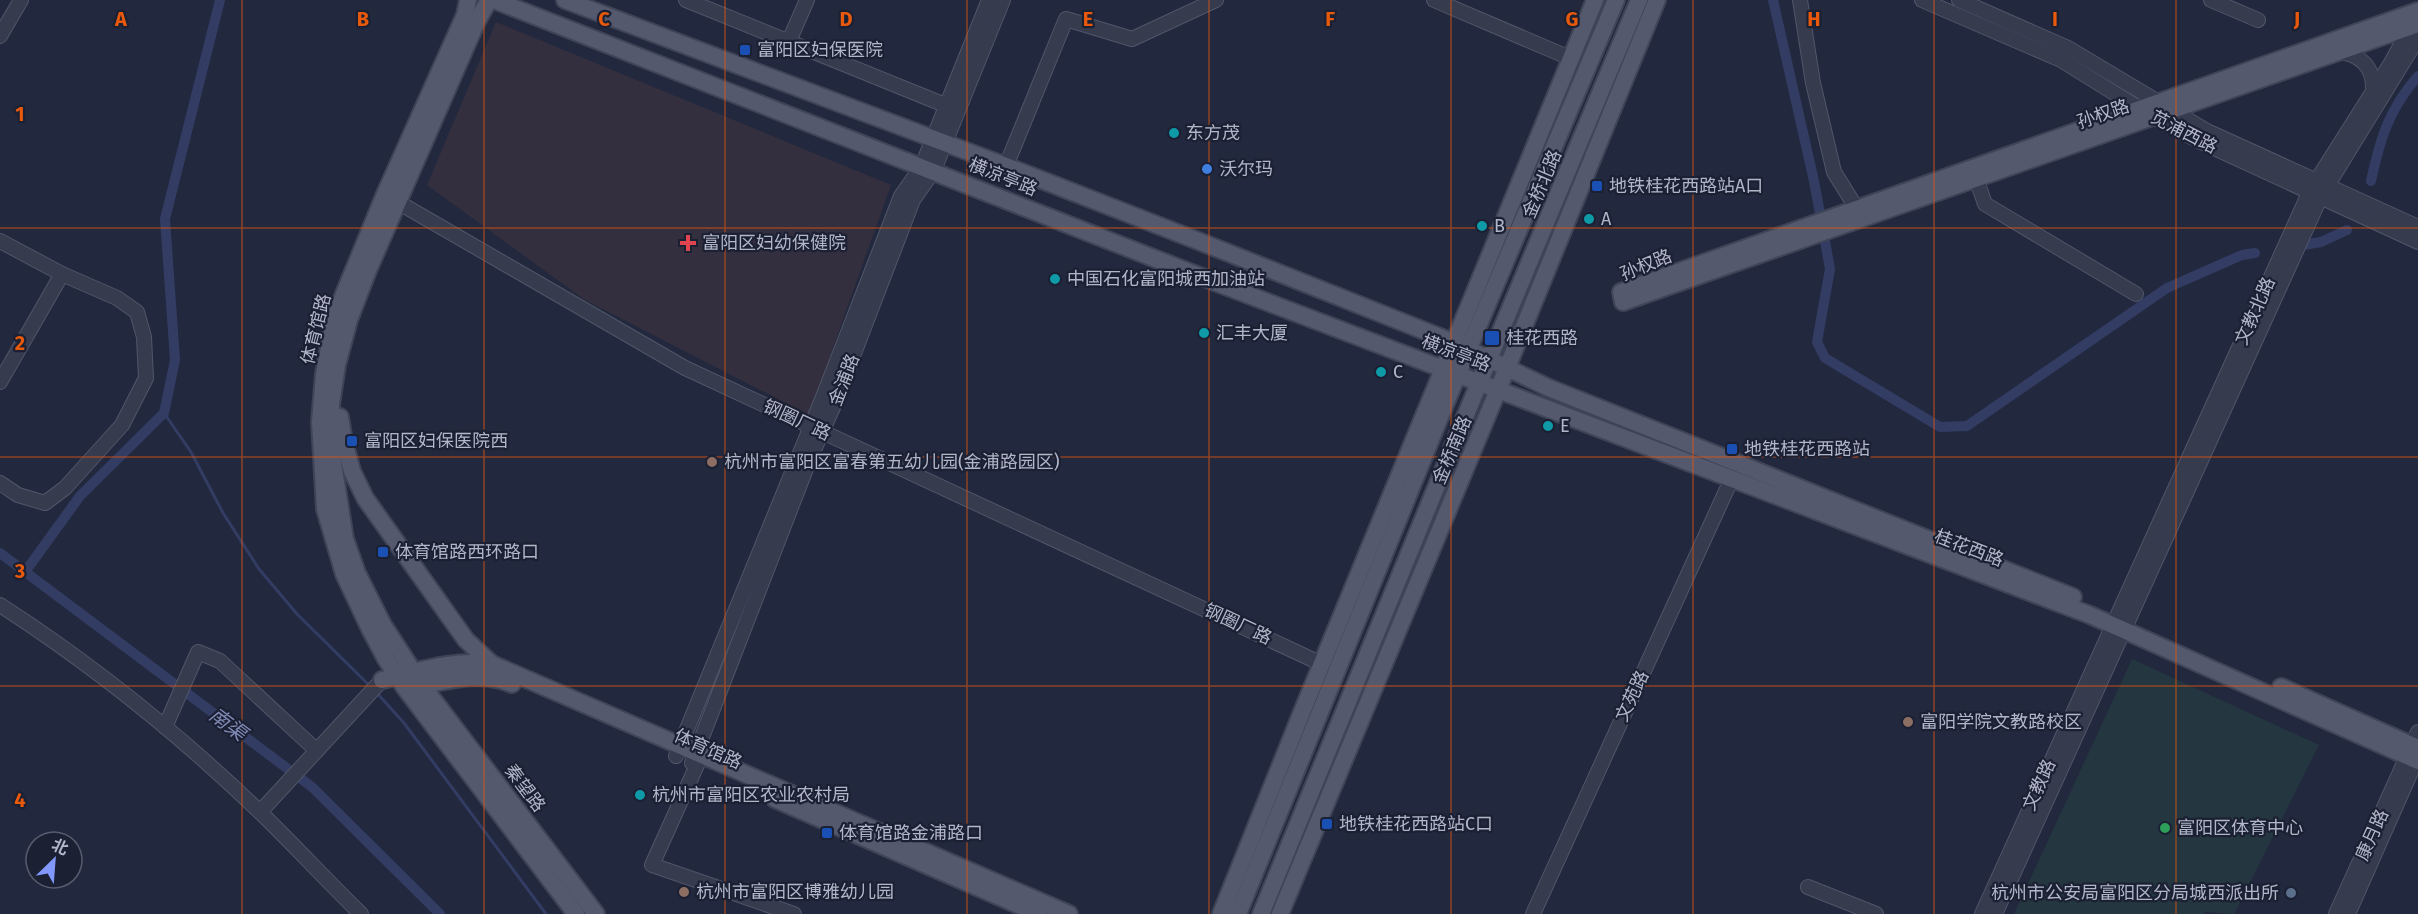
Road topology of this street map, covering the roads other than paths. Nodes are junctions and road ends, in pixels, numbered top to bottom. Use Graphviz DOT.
graph roads {
  1 [pos="21,0"];
  2 [pos="468,0"];
  3 [pos="489,0"];
  4 [pos="494,0"];
  5 [pos="565,0"];
  6 [pos="686,0"];
  7 [pos="807,0"];
  8 [pos="989,0"];
  9 [pos="1003,0"];
  10 [pos="1216,0"];
  11 [pos="1434,0"];
  12 [pos="1595,0"];
  13 [pos="1616,0"];
  14 [pos="1640,0"];
  15 [pos="1657,0"];
  16 [pos="1800,0"];
  17 [pos="1922,0"];
  18 [pos="1959,0"];
  19 [pos="2211,0"];
  20 [pos="1649,17"];
  21 [pos="2258,20"];
  22 [pos="2417,20"];
  23 [pos="0,36"];
  24 [pos="1624,37"];
  25 [pos="789,41"];
  26 [pos="2338,52"];
  27 [pos="1570,58"];
  28 [pos="2373,90"];
  29 [pos="945,105"];
  30 [pos="2156,110"];
  31 [pos="939,140"];
  32 [pos="1006,166"];
  33 [pos="928,168"];
  34 [pos="1976,178"];
  35 [pos="2318,188"];
  36 [pos="391,198"];
  37 [pos="1850,215"];
  38 [pos="2418,227"];
  39 [pos="1811,231"];
  40 [pos="0,242"];
  41 [pos="2418,242"];
  42 [pos="62,274"];
  43 [pos="2136,294"];
  44 [pos="1462,346"];
  45 [pos="1490,359"];
  46 [pos="337,365"];
  47 [pos="1506,368"];
  48 [pos="1451,373"];
  49 [pos="0,382"];
  50 [pos="1479,383"];
  51 [pos="1498,390"];
  52 [pos="816,429"];
  53 [pos="1732,478"];
  54 [pos="0,483"];
  55 [pos="0,605"];
  56 [pos="2121,622"];
  57 [pos="1322,663"];
  58 [pos="497,671"];
  59 [pos="400,681"];
  60 [pos="1364,711"];
  61 [pos="165,727"];
  62 [pos="1338,729"];
  63 [pos="1291,743"];
  64 [pos="678,751"];
  65 [pos="2415,751"];
  66 [pos="311,754"];
  67 [pos="695,760"];
  68 [pos="1294,775"];
  69 [pos="260,812"];
  70 [pos="1808,887"];
  71 [pos="1038,911"];
  72 [pos="361,914"];
  73 [pos="576,914"];
  74 [pos="596,914"];
  75 [pos="794,914"];
  76 [pos="1069,914"];
  77 [pos="1221,914"];
  78 [pos="1238,914"];
  79 [pos="1262,914"];
  80 [pos="1280,914"];
  81 [pos="1533,914"];
  82 [pos="1876,914"];
  83 [pos="1982,914"];
  84 [pos="1995,914"];
  85 [pos="2336,914"];
  86 [pos="2348,914"];
  1 -- 23 [label="street"];
  2 -- 36 [label="main road, 体育馆路"];
  3 -- 36 [label="main road, 体育馆路"];
  4 -- 33 [label="main road, 横凉亭路"];
  5 -- 31 [label="main road, 横凉亭路"];
  6 -- 25 [label="street"];
  7 -- 25 [label="street"];
  8 -- 29 [label="street, 金浦路"];
  9 -- 31 [label="street, 金浦路"];
  10 -- 32 [label="street"];
  11 -- 27 [label="street"];
  12 -- 27 [label="main road, 金桥北路"];
  13 -- 44 [label="main road, 金桥北路"];
  14 -- 24 [label="main road, 金桥北路"];
  15 -- 20 [label="main road, 金桥南路"];
  16 -- 37 [label="street"];
  17 -- 30 [label="street, 苋浦西路"];
  18 -- 30 [label="street, 苋浦西路"];
  19 -- 21 [label="street"];
  20 -- 24 [label="main road"];
  20 -- 47 [label="main road, 金桥南路"];
  22 -- 26 [label="main road, 孙权路"];
  22 -- 28 [label="street, 文教北路"];
  22 -- 30 [label="main road, 孙权路"];
  22 -- 35 [label="street, 文教北路"];
  24 -- 45 [label="main road, 金桥北路"];
  25 -- 29 [label="street"];
  26 -- 28 [label="street"];
  26 -- 30 [label="main road, 孙权路"];
  27 -- 44 [label="main road, 金桥北路"];
  28 -- 35 [label="street, 文教北路"];
  29 -- 31 [label="street, 金浦路"];
  30 -- 34 [label="main road, 孙权路"];
  30 -- 35 [label="street, 苋浦西路"];
  30 -- 35 [label="street, 苋浦西路"];
  30 -- 37 [label="main road, 孙权路"];
  31 -- 32 [label="main road, 横凉亭路"];
  31 -- 33 [label="street, 金浦路"];
  32 -- 44 [label="main road, 横凉亭路"];
  33 -- 48 [label="main road, 横凉亭路"];
  33 -- 52 [label="street, 金浦路"];
  34 -- 37 [label="main road, 孙权路"];
  34 -- 43 [label="street"];
  35 -- 38 [label="street, 苋浦西路"];
  35 -- 41 [label="street, 苋浦西路"];
  35 -- 56 [label="street, 文教北路"];
  36 -- 46 [label="main road, 体育馆路"];
  36 -- 52 [label="street, 钢圈厂路"];
  36 -- 59 [label="main road, 体育馆路"];
  37 -- 39 [label="main road, 孙权路"];
  39 -- 39 [label="main road, 孙权路"];
  40 -- 42 [label="street"];
  42 -- 49 [label="street"];
  42 -- 54 [label="street"];
  44 -- 45 [label="main road, 横凉亭路"];
  44 -- 48 [label="main road, 金桥南路"];
  45 -- 47 [label="main road, 横凉亭路"];
  45 -- 50 [label="main road, 金桥北路"];
  46 -- 58 [label="main road, 体育馆路"];
  46 -- 59 [label="main road, 体育馆路"];
  47 -- 51 [label="main road, 金桥南路"];
  47 -- 56 [label="main road, 桂花西路"];
  48 -- 50 [label="main road, 横凉亭路"];
  48 -- 57 [label="main road, 金桥南路"];
  48 -- 68 [label="main road, 金桥南路"];
  50 -- 51 [label="main road, 横凉亭路"];
  50 -- 62 [label="main road, 金桥南路"];
  51 -- 53 [label="main road, 桂花西路"];
  51 -- 60 [label="main road, 金桥南路"];
  52 -- 57 [label="street, 钢圈厂路"];
  52 -- 64 [label="street, 金浦路"];
  52 -- 67 [label="street, 金浦路"];
  53 -- 56 [label="main road, 桂花西路"];
  53 -- 81 [label="street, 文苑路"];
  55 -- 61 [label="street"];
  56 -- 65 [label="main road, 桂花西路"];
  56 -- 83 [label="street, 文教路"];
  56 -- 84 [label="street, 文教路"];
  57 -- 63 [label="main road, 金桥南路"];
  58 -- 59 [label="main road, 体育馆路"];
  58 -- 64 [label="main road, 体育馆路"];
  59 -- 66 [label="street"];
  59 -- 73 [label="main road, 秦望路"];
  59 -- 74 [label="main road, 秦望路"];
  60 -- 62 [label="main road"];
  60 -- 80 [label="main road, 金桥南路"];
  61 -- 66 [label="street"];
  61 -- 69 [label="street"];
  62 -- 79 [label="main road, 金桥南路"];
  63 -- 68 [label="main road"];
  63 -- 77 [label="main road, 金桥南路"];
  64 -- 67 [label="main road, 体育馆路"];
  65 -- 85 [label="street, 康月路"];
  65 -- 86 [label="street, 康月路"];
  66 -- 69 [label="street"];
  67 -- 71 [label="main road, 体育馆路"];
  67 -- 75 [label="street, 金浦路"];
  68 -- 78 [label="main road, 金桥南路"];
  69 -- 72 [label="street"];
  70 -- 82 [label="street"];
  71 -- 76 [label="main road, 体育馆路"];
}
